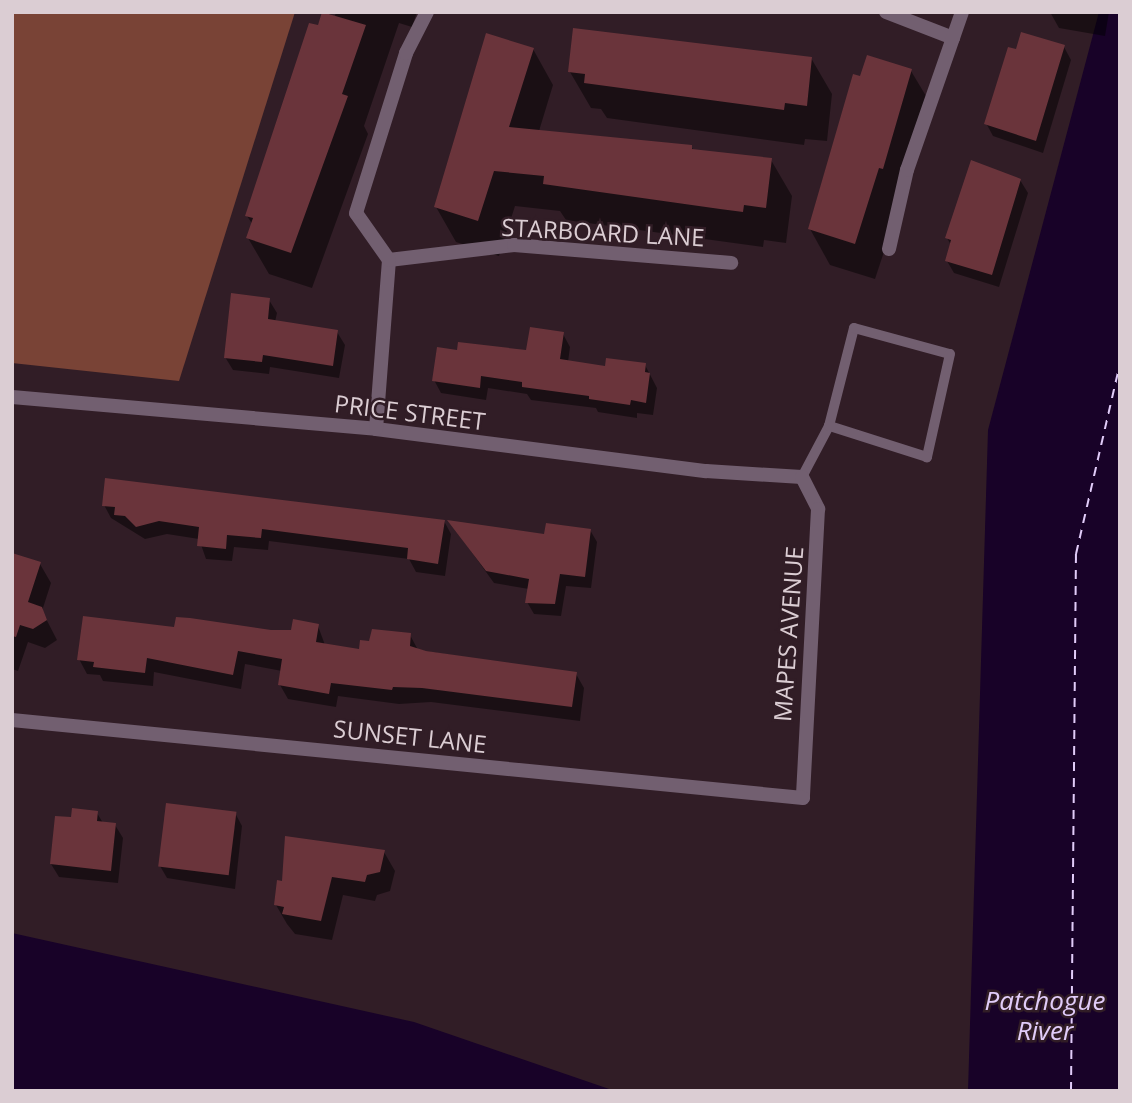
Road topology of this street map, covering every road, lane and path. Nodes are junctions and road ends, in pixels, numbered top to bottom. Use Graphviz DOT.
graph roads {
  1 [pos="427,12"];
  2 [pos="886,12"];
  3 [pos="962,12"];
  4 [pos="953,38"];
  5 [pos="889,249"];
  6 [pos="389,260"];
  7 [pos="731,263"];
  8 [pos="12,397"];
  9 [pos="829,426"];
  10 [pos="376,429"];
  11 [pos="802,477"];
  12 [pos="12,720"];
  13 [pos="803,797"];
  1 -- 6 [label="street"];
  2 -- 4 [label="street"];
  3 -- 4 [label="street"];
  4 -- 5 [label="street"];
  6 -- 7 [label="street, STARBOARD LANE"];
  6 -- 10 [label="street"];
  8 -- 10 [label="street, PRICE STREET"];
  9 -- 9 [label="lane"];
  9 -- 11 [label="lane"];
  10 -- 11 [label="street, PRICE STREET"];
  11 -- 13 [label="street, MAPES AVENUE"];
  12 -- 13 [label="street, SUNSET LANE"];
}
